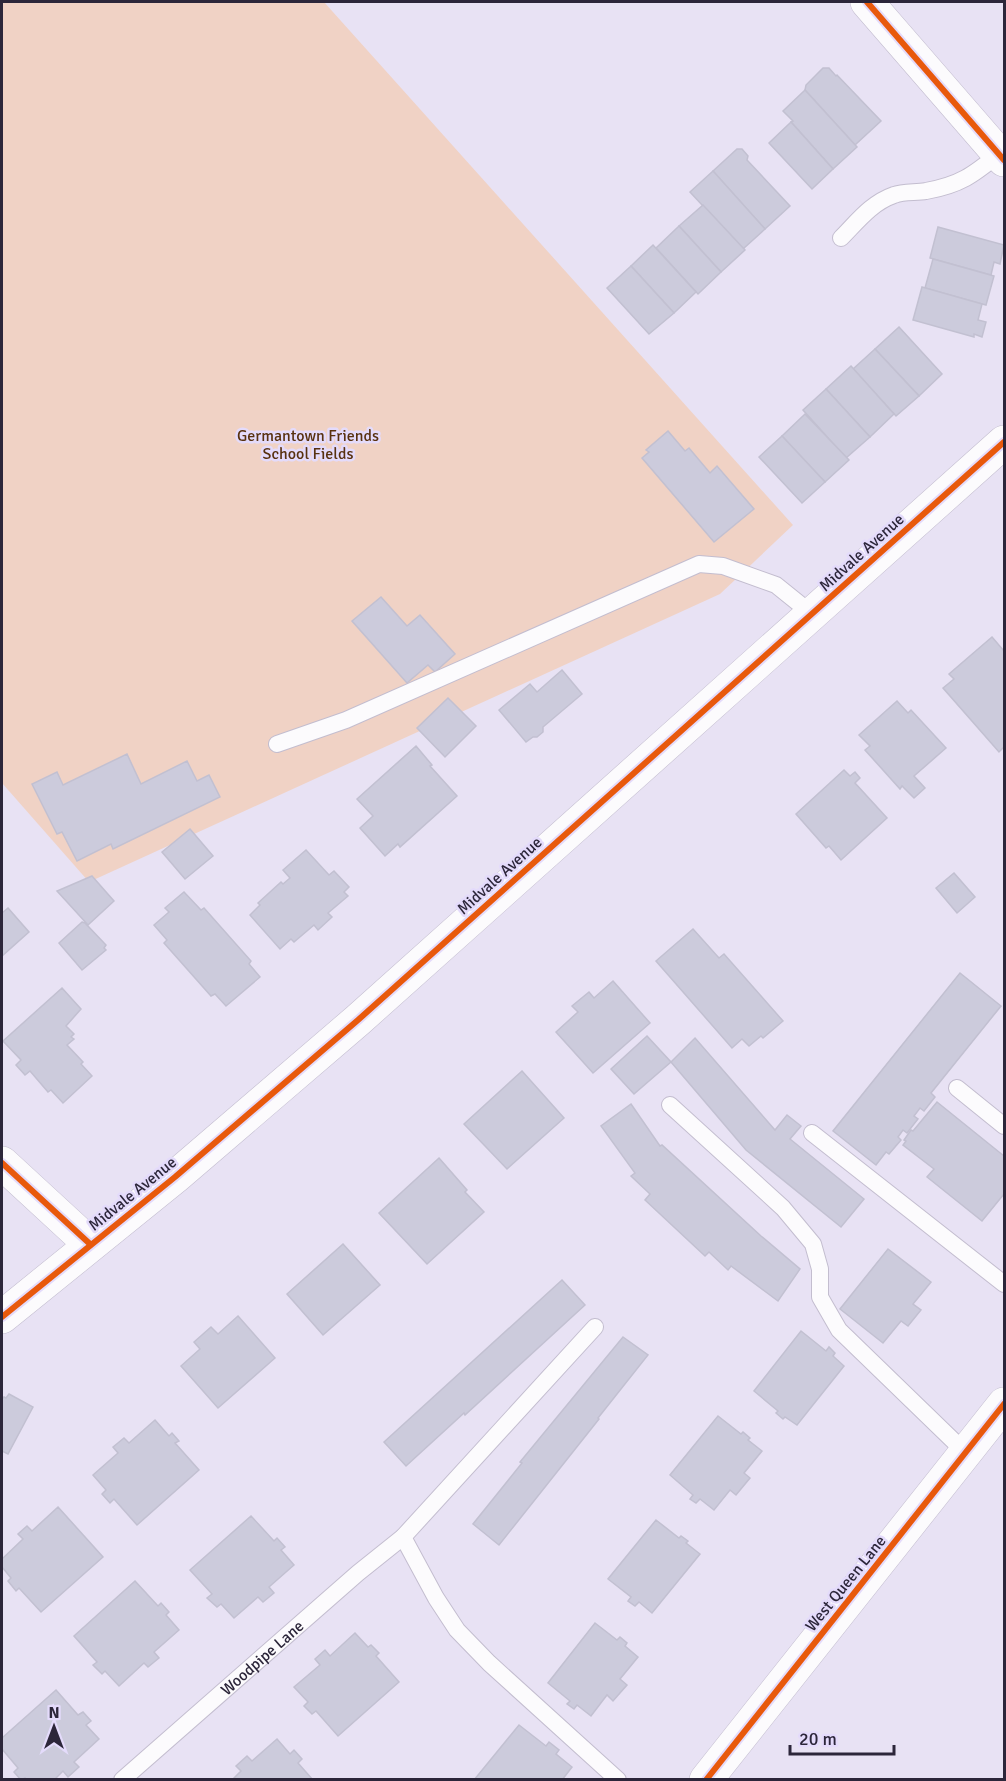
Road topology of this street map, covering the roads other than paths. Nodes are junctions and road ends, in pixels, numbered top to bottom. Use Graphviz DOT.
graph roads {
  1 [pos="867,2"];
  2 [pos="1002,157"];
  3 [pos="840,238"];
  4 [pos="1005,442"];
  5 [pos="812,614"];
  6 [pos="277,744"];
  7 [pos="957,1088"];
  8 [pos="670,1105"];
  9 [pos="1005,1126"];
  10 [pos="812,1133"];
  11 [pos="2,1162"];
  12 [pos="90,1244"];
  13 [pos="1005,1284"];
  14 [pos="2,1317"];
  15 [pos="594,1327"];
  16 [pos="1005,1404"];
  17 [pos="966,1453"];
  18 [pos="403,1537"];
  19 [pos="122,1779"];
  20 [pos="618,1779"];
  21 [pos="706,1779"];
  1 -- 2 [label="street"];
  2 -- 3 [label="lane"];
  4 -- 5 [label="street, Midvale Avenue"];
  5 -- 6 [label="lane"];
  5 -- 12 [label="street, Midvale Avenue"];
  7 -- 9 [label="lane"];
  8 -- 17 [label="lane"];
  10 -- 13 [label="lane"];
  11 -- 12 [label="street"];
  12 -- 14 [label="street, Midvale Avenue"];
  15 -- 18 [label="lane, Woodpipe Lane"];
  16 -- 17 [label="street, West Queen Lane"];
  17 -- 21 [label="street, West Queen Lane"];
  18 -- 19 [label="lane, Woodpipe Lane"];
  18 -- 20 [label="lane"];
}
